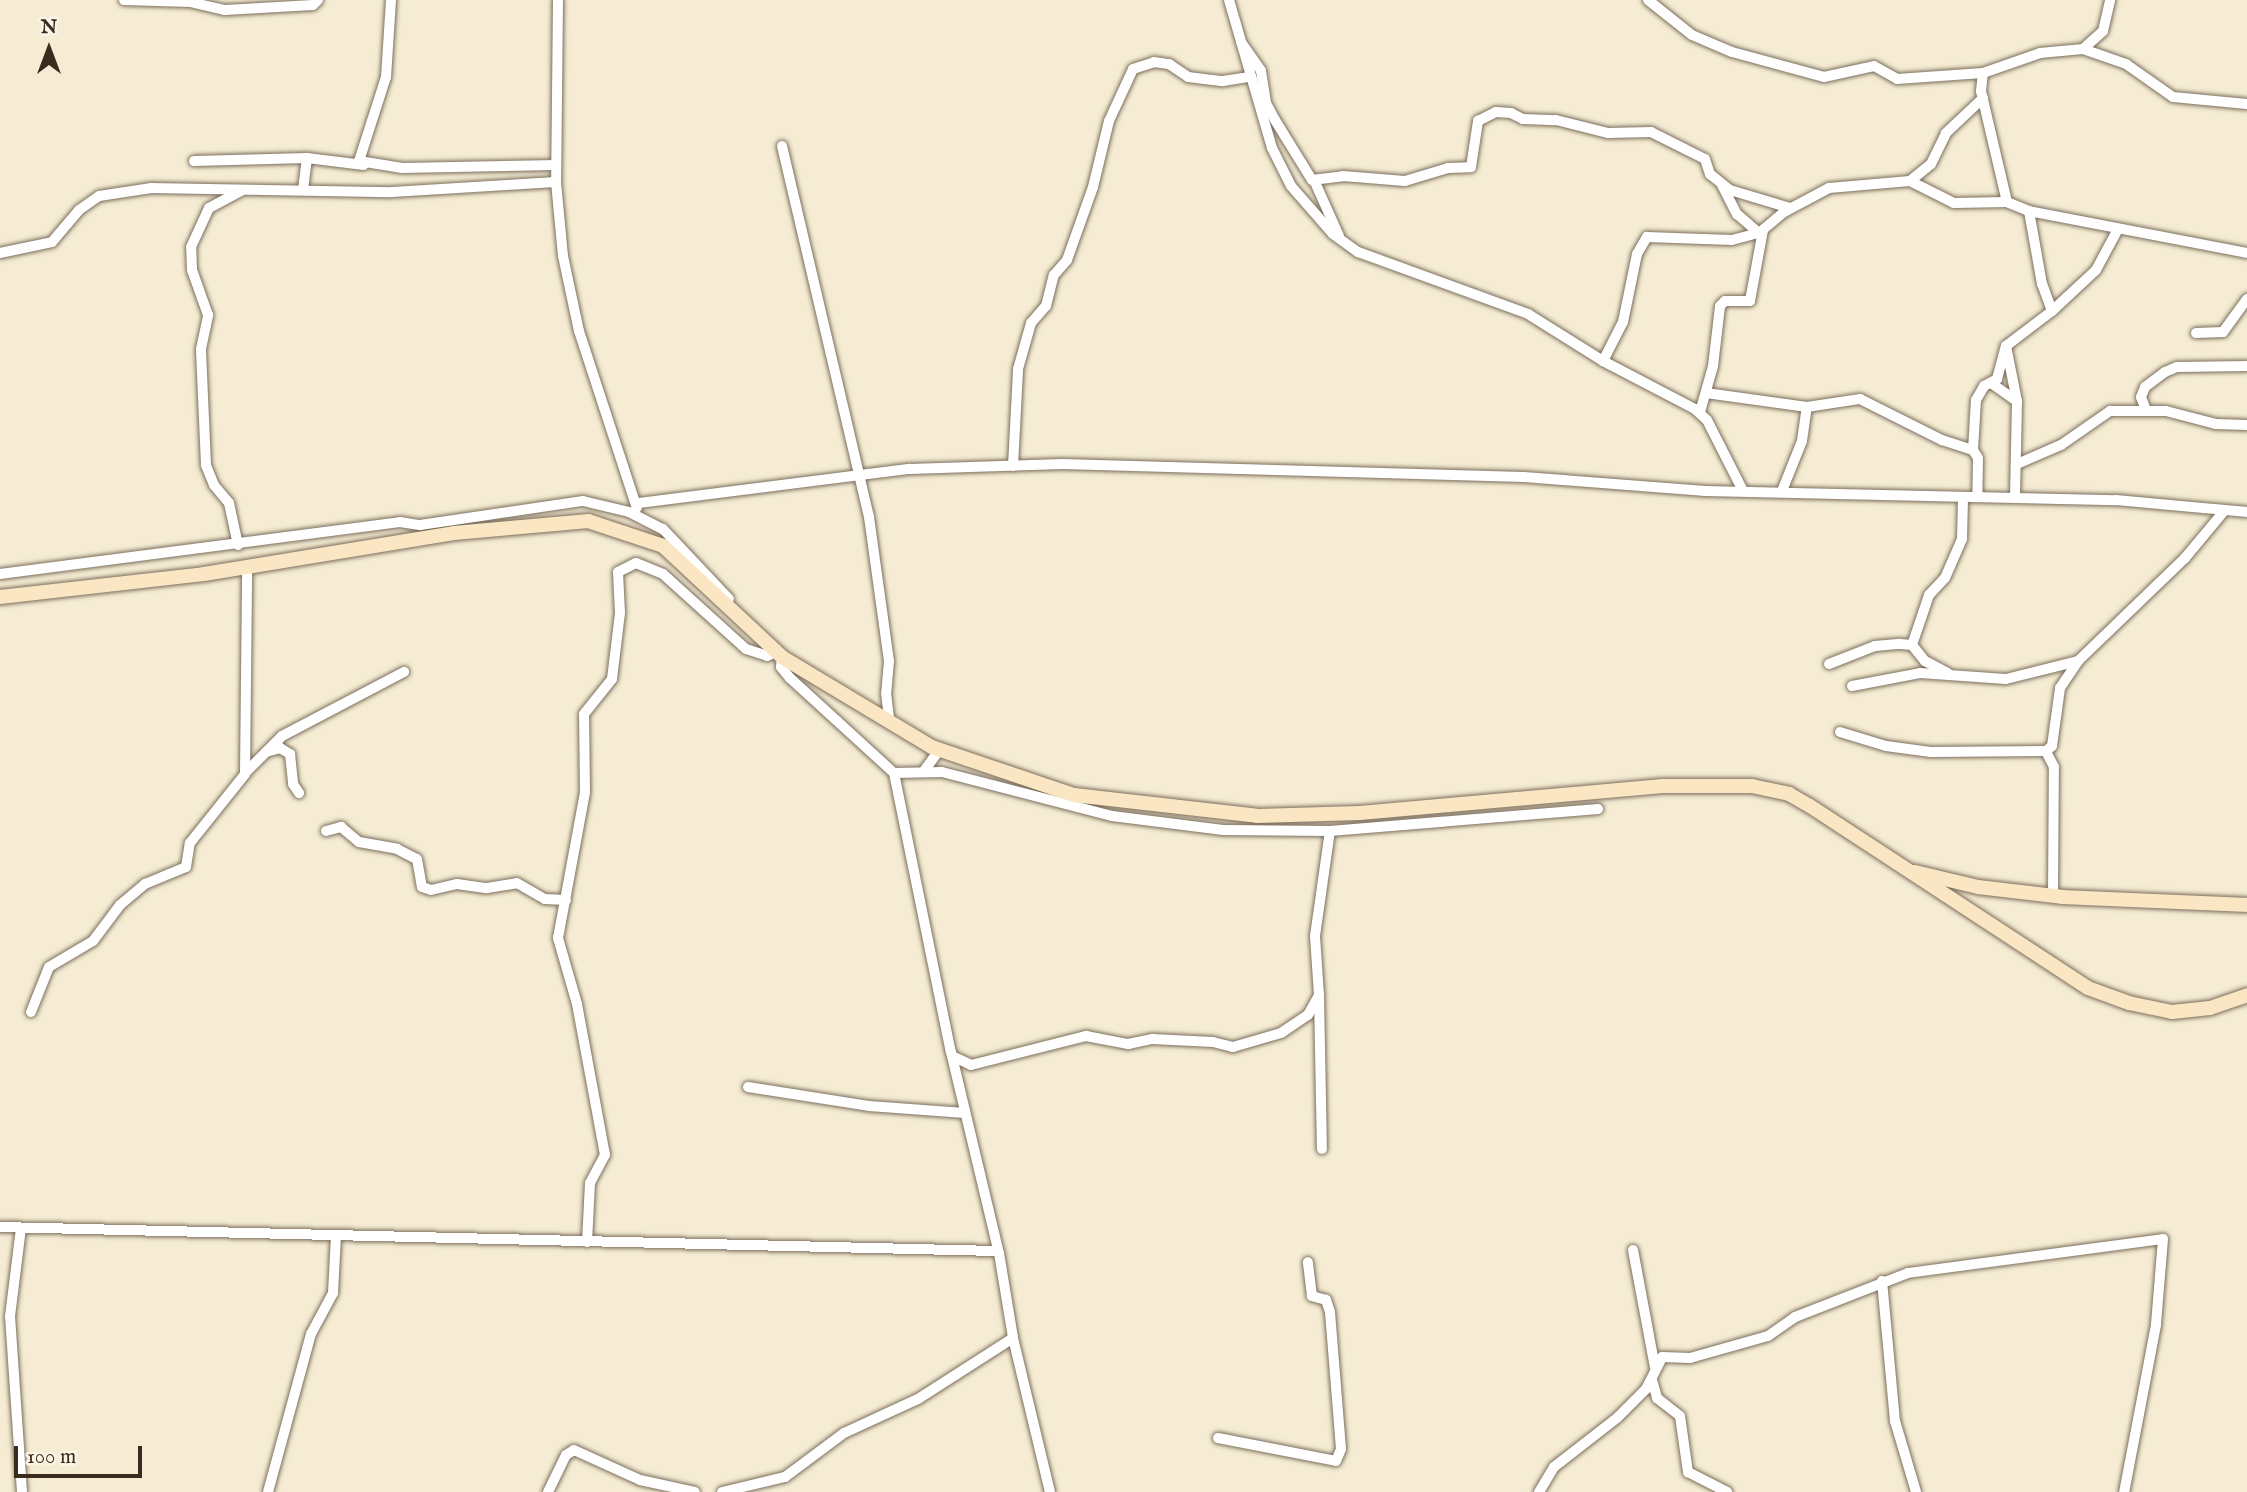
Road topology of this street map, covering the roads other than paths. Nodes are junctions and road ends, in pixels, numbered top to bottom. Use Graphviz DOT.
graph roads {
  1 [pos="124,0"];
  2 [pos="318,0"];
  3 [pos="391,0"];
  4 [pos="558,0"];
  5 [pos="1229,0"];
  6 [pos="1648,0"];
  7 [pos="2110,0"];
  8 [pos="1237,36"];
  9 [pos="2083,49"];
  10 [pos="1983,73"];
  11 [pos="1248,77"];
  12 [pos="1983,98"];
  13 [pos="2247,104"];
  14 [pos="782,146"];
  15 [pos="307,158"];
  16 [pos="194,160"];
  17 [pos="365,165"];
  18 [pos="556,165"];
  19 [pos="1314,180"];
  20 [pos="1910,180"];
  21 [pos="556,182"];
  22 [pos="1722,185"];
  23 [pos="245,189"];
  24 [pos="303,190"];
  25 [pos="2007,202"];
  26 [pos="1790,208"];
  27 [pos="2029,211"];
  28 [pos="2118,229"];
  29 [pos="1761,231"];
  30 [pos="1341,240"];
  31 [pos="0,253"];
  32 [pos="2247,253"];
  33 [pos="2247,299"];
  34 [pos="2052,311"];
  35 [pos="2196,333"];
  36 [pos="2006,346"];
  37 [pos="1602,361"];
  38 [pos="2247,366"];
  39 [pos="1992,383"];
  40 [pos="1706,393"];
  41 [pos="2017,401"];
  42 [pos="1807,407"];
  43 [pos="2146,410"];
  44 [pos="1700,412"];
  45 [pos="2247,425"];
  46 [pos="1973,450"];
  47 [pos="2017,464"];
  48 [pos="1013,466"];
  49 [pos="856,474"];
  50 [pos="1743,491"];
  51 [pos="1782,491"];
  52 [pos="1963,497"];
  53 [pos="1978,497"];
  54 [pos="2015,497"];
  55 [pos="639,503"];
  56 [pos="2225,510"];
  57 [pos="2247,512"];
  58 [pos="635,515"];
  59 [pos="238,544"];
  60 [pos="247,566"];
  61 [pos="0,574"];
  62 [pos="0,597"];
  63 [pos="734,616"];
  64 [pos="1912,645"];
  65 [pos="779,654"];
  66 [pos="2078,661"];
  67 [pos="1829,664"];
  68 [pos="2042,669"];
  69 [pos="404,672"];
  70 [pos="1954,677"];
  71 [pos="1852,686"];
  72 [pos="2062,686"];
  73 [pos="889,719"];
  74 [pos="1840,732"];
  75 [pos="247,748"];
  76 [pos="939,750"];
  77 [pos="2046,751"];
  78 [pos="262,753"];
  79 [pos="924,771"];
  80 [pos="894,773"];
  81 [pos="245,775"];
  82 [pos="299,793"];
  83 [pos="1598,809"];
  84 [pos="326,831"];
  85 [pos="1330,831"];
  86 [pos="1906,870"];
  87 [pos="2053,896"];
  88 [pos="566,900"];
  89 [pos="2247,905"];
  90 [pos="1319,995"];
  91 [pos="2247,995"];
  92 [pos="31,1012"];
  93 [pos="952,1056"];
  94 [pos="748,1087"];
  95 [pos="965,1113"];
  96 [pos="1322,1149"];
  97 [pos="0,1227"];
  98 [pos="21,1228"];
  99 [pos="336,1236"];
  100 [pos="587,1241"];
  101 [pos="1633,1250"];
  102 [pos="998,1251"];
  103 [pos="1308,1262"];
  104 [pos="1882,1281"];
  105 [pos="1013,1338"];
  106 [pos="1654,1376"];
  107 [pos="1218,1438"];
  108 [pos="759,1488"];
  109 [pos="22,1492"];
  110 [pos="268,1492"];
  111 [pos="548,1492"];
  112 [pos="695,1492"];
  113 [pos="722,1492"];
  114 [pos="1050,1492"];
  115 [pos="1539,1492"];
  116 [pos="1727,1492"];
  117 [pos="1916,1492"];
  118 [pos="2124,1492"];
  1 -- 2 [label="street"];
  3 -- 17 [label="street"];
  4 -- 18 [label="street"];
  5 -- 8 [label="street"];
  6 -- 10 [label="street"];
  7 -- 9 [label="street"];
  8 -- 11 [label="street"];
  8 -- 19 [label="street"];
  9 -- 10 [label="street"];
  9 -- 13 [label="street"];
  10 -- 12 [label="street"];
  11 -- 30 [label="street"];
  11 -- 48 [label="street"];
  12 -- 20 [label="street"];
  12 -- 25 [label="street"];
  14 -- 49 [label="street"];
  15 -- 16 [label="street"];
  15 -- 17 [label="street"];
  15 -- 24 [label="street"];
  17 -- 18 [label="street"];
  18 -- 21 [label="street"];
  19 -- 22 [label="street"];
  19 -- 30 [label="street"];
  20 -- 25 [label="street"];
  20 -- 26 [label="street"];
  21 -- 24 [label="street"];
  21 -- 55 [label="street"];
  22 -- 26 [label="street"];
  22 -- 29 [label="street"];
  23 -- 24 [label="street"];
  23 -- 31 [label="street"];
  23 -- 59 [label="street"];
  25 -- 27 [label="street"];
  26 -- 29 [label="street"];
  27 -- 28 [label="street"];
  27 -- 34 [label="street"];
  28 -- 32 [label="street"];
  28 -- 34 [label="street"];
  29 -- 37 [label="street"];
  29 -- 40 [label="street"];
  30 -- 37 [label="street"];
  33 -- 35 [label="street"];
  34 -- 36 [label="street"];
  36 -- 39 [label="street"];
  36 -- 41 [label="street"];
  37 -- 44 [label="street"];
  38 -- 43 [label="street"];
  39 -- 41 [label="street"];
  39 -- 46 [label="street"];
  40 -- 42 [label="street"];
  40 -- 44 [label="street"];
  41 -- 47 [label="street"];
  42 -- 46 [label="street"];
  42 -- 51 [label="street"];
  43 -- 45 [label="street"];
  43 -- 47 [label="street"];
  44 -- 50 [label="street"];
  46 -- 53 [label="street"];
  47 -- 54 [label="street"];
  48 -- 49 [label="street"];
  48 -- 50 [label="street"];
  49 -- 55 [label="street"];
  49 -- 73 [label="street"];
  50 -- 51 [label="street"];
  51 -- 52 [label="street"];
  52 -- 53 [label="street"];
  52 -- 64 [label="street"];
  53 -- 54 [label="street"];
  54 -- 56 [label="street"];
  55 -- 58 [label="street"];
  56 -- 57 [label="street"];
  56 -- 66 [label="street"];
  58 -- 59 [label="street"];
  58 -- 63 [label="street"];
  59 -- 61 [label="street"];
  60 -- 62 [label="street"];
  60 -- 63 [label="street"];
  60 -- 75 [label="street"];
  63 -- 65 [label="street"];
  64 -- 67 [label="street"];
  64 -- 70 [label="street"];
  65 -- 73 [label="street"];
  65 -- 80 [label="street"];
  65 -- 88 [label="street"];
  66 -- 68 [label="street"];
  66 -- 72 [label="street"];
  68 -- 70 [label="street"];
  68 -- 72 [label="street"];
  69 -- 78 [label="street"];
  70 -- 71 [label="street"];
  72 -- 77 [label="street"];
  73 -- 76 [label="street"];
  74 -- 77 [label="street"];
  75 -- 78 [label="street"];
  75 -- 81 [label="street"];
  76 -- 79 [label="street"];
  76 -- 86 [label="street"];
  77 -- 87 [label="street"];
  78 -- 81 [label="street"];
  78 -- 82 [label="street"];
  79 -- 80 [label="street"];
  79 -- 85 [label="street"];
  80 -- 93 [label="street"];
  81 -- 92 [label="street"];
  83 -- 85 [label="street"];
  84 -- 88 [label="street"];
  85 -- 90 [label="street"];
  86 -- 87 [label="street"];
  86 -- 91 [label="street"];
  87 -- 89 [label="street"];
  88 -- 100 [label="street"];
  90 -- 93 [label="street"];
  90 -- 96 [label="street"];
  93 -- 95 [label="street"];
  94 -- 95 [label="street"];
  95 -- 102 [label="street"];
  97 -- 98 [label="street"];
  98 -- 99 [label="street"];
  98 -- 109 [label="street"];
  99 -- 100 [label="street"];
  99 -- 110 [label="street"];
  100 -- 102 [label="street"];
  101 -- 106 [label="street"];
  102 -- 105 [label="street"];
  103 -- 107 [label="street"];
  104 -- 106 [label="street"];
  104 -- 117 [label="street"];
  104 -- 118 [label="street"];
  105 -- 108 [label="street"];
  105 -- 114 [label="street"];
  106 -- 115 [label="street"];
  106 -- 116 [label="street"];
  108 -- 113 [label="street"];
  111 -- 112 [label="street"];
}
